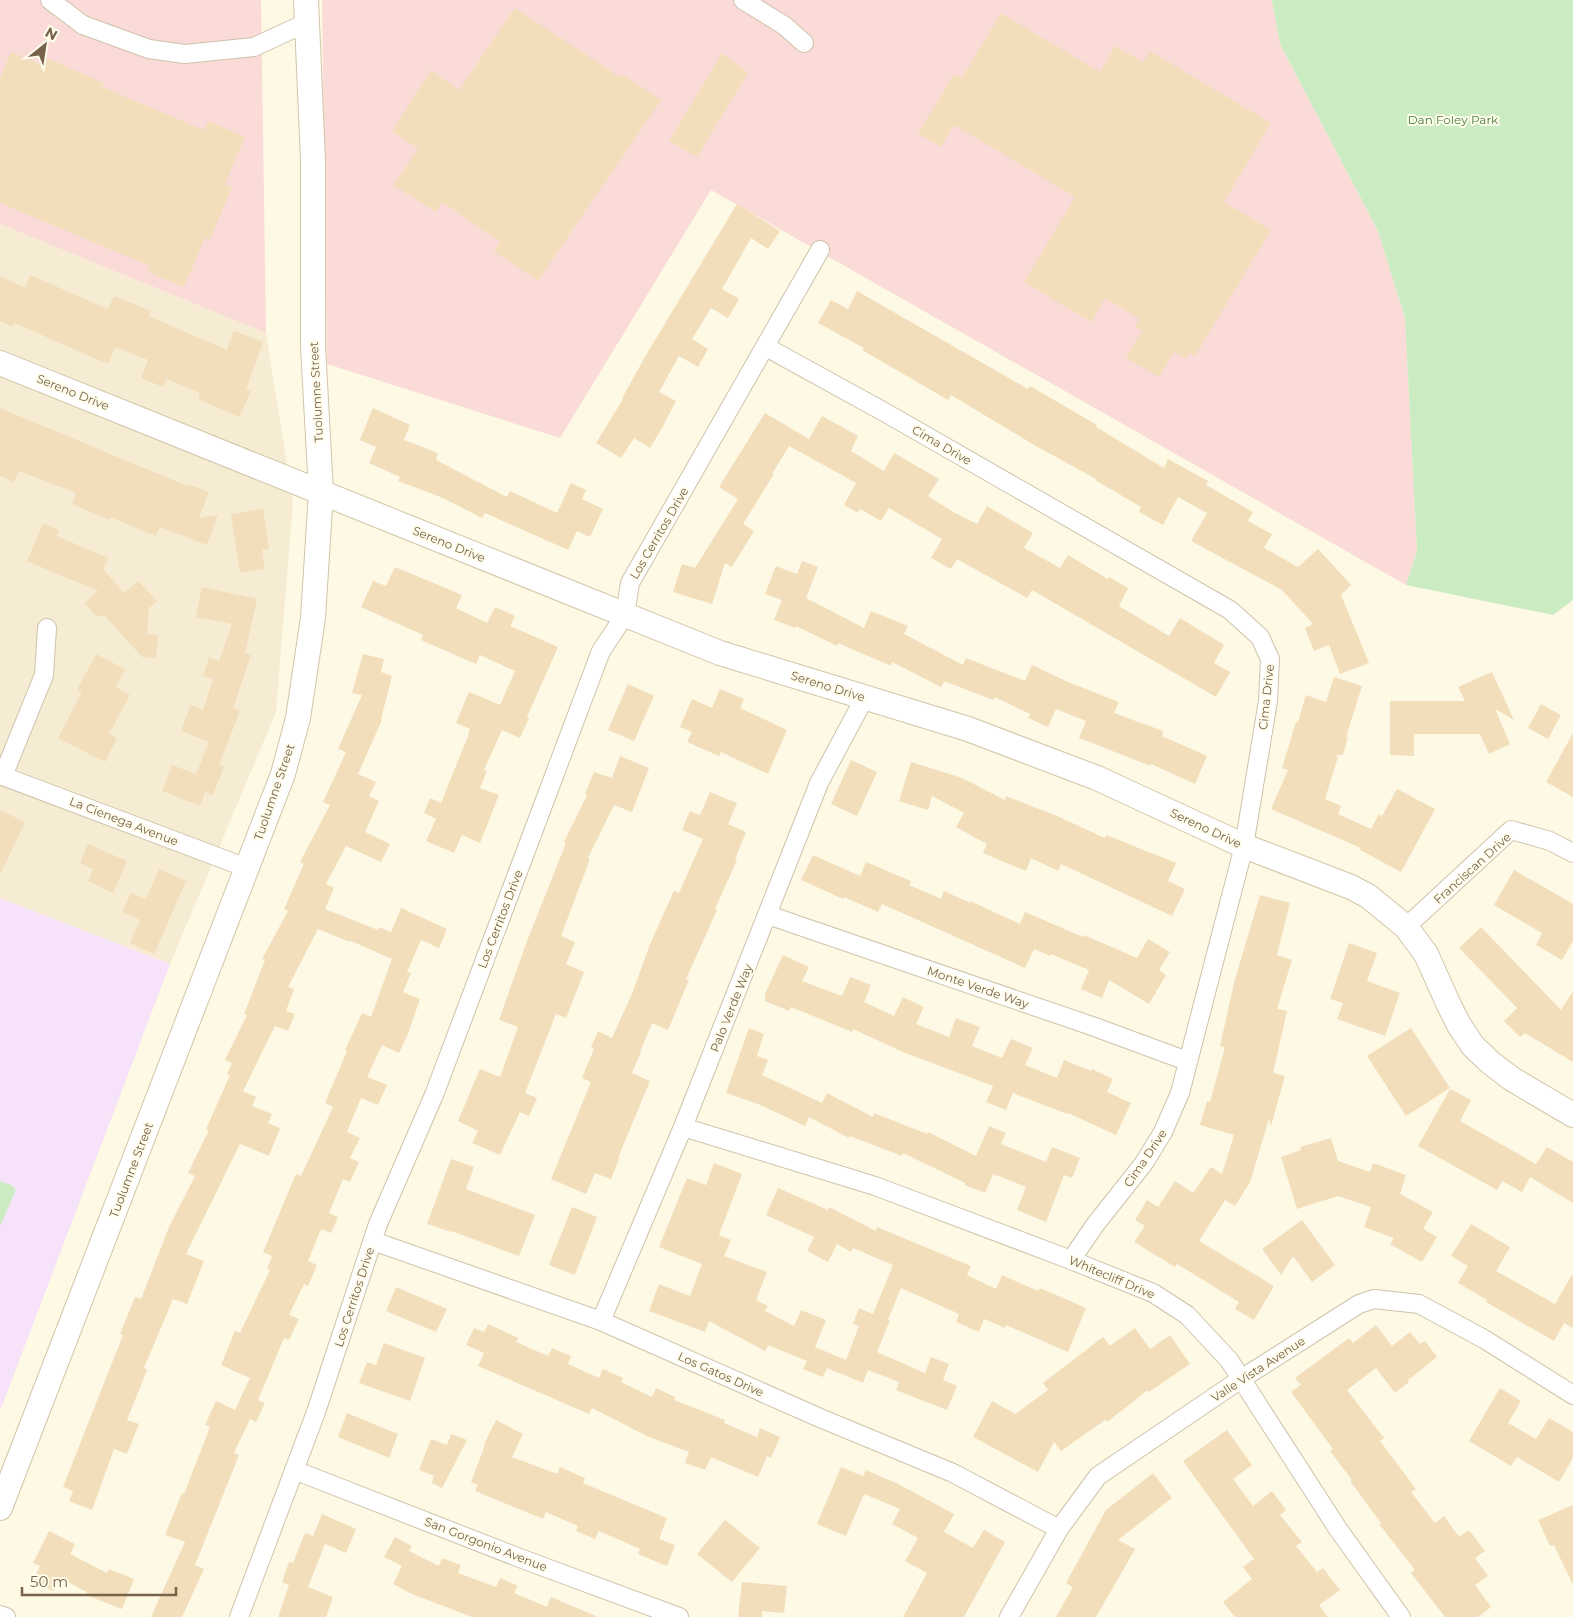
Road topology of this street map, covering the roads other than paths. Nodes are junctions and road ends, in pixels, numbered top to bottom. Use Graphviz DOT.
graph roads {
  1 [pos="50,0"];
  2 [pos="743,0"];
  3 [pos="307,11"];
  4 [pos="804,43"];
  5 [pos="820,250"];
  6 [pos="766,347"];
  7 [pos="0,363"];
  8 [pos="321,492"];
  9 [pos="625,615"];
  10 [pos="48,628"];
  11 [pos="865,697"];
  12 [pos="2,776"];
  13 [pos="1244,846"];
  14 [pos="1573,853"];
  15 [pos="247,868"];
  16 [pos="768,915"];
  17 [pos="1406,927"];
  18 [pos="1187,1062"];
  19 [pos="1573,1115"];
  20 [pos="683,1126"];
  21 [pos="372,1241"];
  22 [pos="1071,1260"];
  23 [pos="601,1321"];
  24 [pos="1241,1379"];
  25 [pos="1573,1395"];
  26 [pos="294,1470"];
  27 [pos="0,1508"];
  28 [pos="1059,1529"];
  29 [pos="0,1615"];
  30 [pos="6,1617"];
  31 [pos="239,1617"];
  32 [pos="678,1617"];
  33 [pos="1009,1617"];
  34 [pos="1400,1617"];
  1 -- 3 [label="street"];
  2 -- 4 [label="street"];
  3 -- 8 [label="street, Tuolumne Street"];
  5 -- 6 [label="street, Los Cerritos Drive"];
  6 -- 9 [label="street, Los Cerritos Drive"];
  6 -- 13 [label="street, Cima Drive"];
  7 -- 8 [label="street, Sereno Drive"];
  8 -- 9 [label="street, Sereno Drive"];
  8 -- 15 [label="street, Tuolumne Street"];
  9 -- 11 [label="street, Sereno Drive"];
  9 -- 21 [label="street, Los Cerritos Drive"];
  10 -- 12 [label="street"];
  11 -- 13 [label="street, Sereno Drive"];
  11 -- 16 [label="street, Palo Verde Way"];
  12 -- 15 [label="street, La Cienega Avenue"];
  13 -- 17 [label="street, Sereno Drive"];
  13 -- 18 [label="street, Cima Drive"];
  14 -- 17 [label="street, Franciscan Drive"];
  15 -- 27 [label="street, Tuolumne Street"];
  16 -- 18 [label="street, Monte Verde Way"];
  16 -- 20 [label="street, Palo Verde Way"];
  17 -- 19 [label="street, Sereno Drive"];
  18 -- 22 [label="street, Cima Drive"];
  20 -- 22 [label="street, Whitecliff Drive"];
  20 -- 23 [label="street, Palo Verde Way"];
  21 -- 23 [label="street, Los Gatos Drive"];
  21 -- 26 [label="street, Los Cerritos Drive"];
  22 -- 24 [label="street, Whitecliff Drive"];
  23 -- 28 [label="street, Los Gatos Drive"];
  24 -- 25 [label="street, Valle Vista Avenue"];
  24 -- 28 [label="street, Valle Vista Avenue"];
  24 -- 34 [label="street, Whitecliff Drive"];
  26 -- 31 [label="street, Los Cerritos Drive"];
  26 -- 32 [label="street, San Gorgonio Avenue"];
  28 -- 33 [label="street, Valle Vista Avenue"];
  29 -- 30 [label="street"];
}
